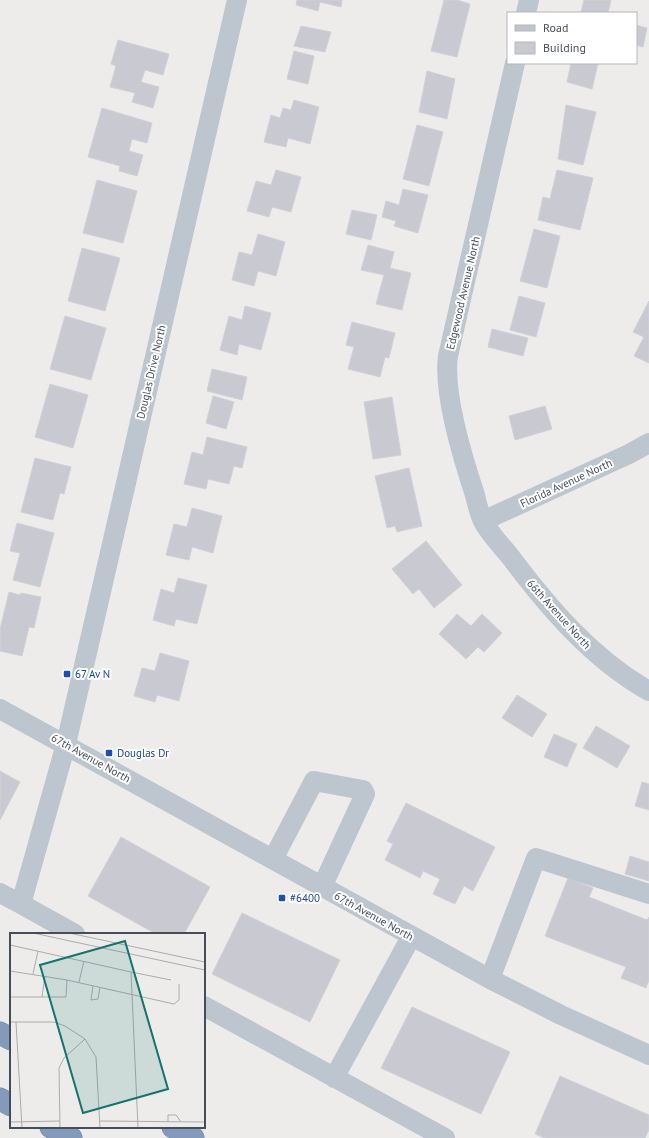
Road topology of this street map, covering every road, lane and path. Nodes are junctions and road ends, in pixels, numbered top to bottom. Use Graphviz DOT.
graph roads {
  1 [pos="237,0"];
  2 [pos="529,0"];
  3 [pos="526,12"];
  4 [pos="514,64"];
  5 [pos="649,443"];
  6 [pos="483,521"];
  7 [pos="649,691"];
  8 [pos="0,709"];
  9 [pos="66,744"];
  10 [pos="273,860"];
  11 [pos="322,887"];
  12 [pos="0,893"];
  13 [pos="649,894"];
  14 [pos="21,904"];
  15 [pos="73,933"];
  16 [pos="411,937"];
  17 [pos="490,979"];
  18 [pos="205,1007"];
  19 [pos="0,1033"];
  20 [pos="10,1038"];
  21 [pos="647,1047"];
  22 [pos="334,1078"];
  23 [pos="0,1099"];
  24 [pos="10,1104"];
  25 [pos="53,1128"];
  26 [pos="175,1128"];
  27 [pos="71,1138"];
  28 [pos="193,1138"];
  29 [pos="445,1138"];
  1 -- 9 [label="street, Douglas Drive North"];
  2 -- 3 [label="street"];
  4 -- 6 [label="street, Edgewood Avenue North"];
  5 -- 6 [label="street, Florida Avenue North"];
  6 -- 7 [label="street, 66th Avenue North"];
  8 -- 9 [label="street, 67th Avenue North"];
  9 -- 10 [label="street, 67th Avenue North"];
  9 -- 14 [label="street, Douglas Drive North"];
  10 -- 11 [label="street, 67th Avenue North"];
  10 -- 11 [label="street"];
  11 -- 16 [label="street, 67th Avenue North"];
  12 -- 14 [label="street"];
  13 -- 17 [label="street"];
  14 -- 15 [label="street"];
  16 -- 17 [label="street, 67th Avenue North"];
  16 -- 22 [label="street"];
  17 -- 21 [label="street, 67th Avenue North"];
  18 -- 22 [label="street"];
  19 -- 20 [label="highway"];
  22 -- 29 [label="street"];
  23 -- 24 [label="highway"];
  25 -- 27 [label="highway"];
  26 -- 28 [label="highway"];
}
